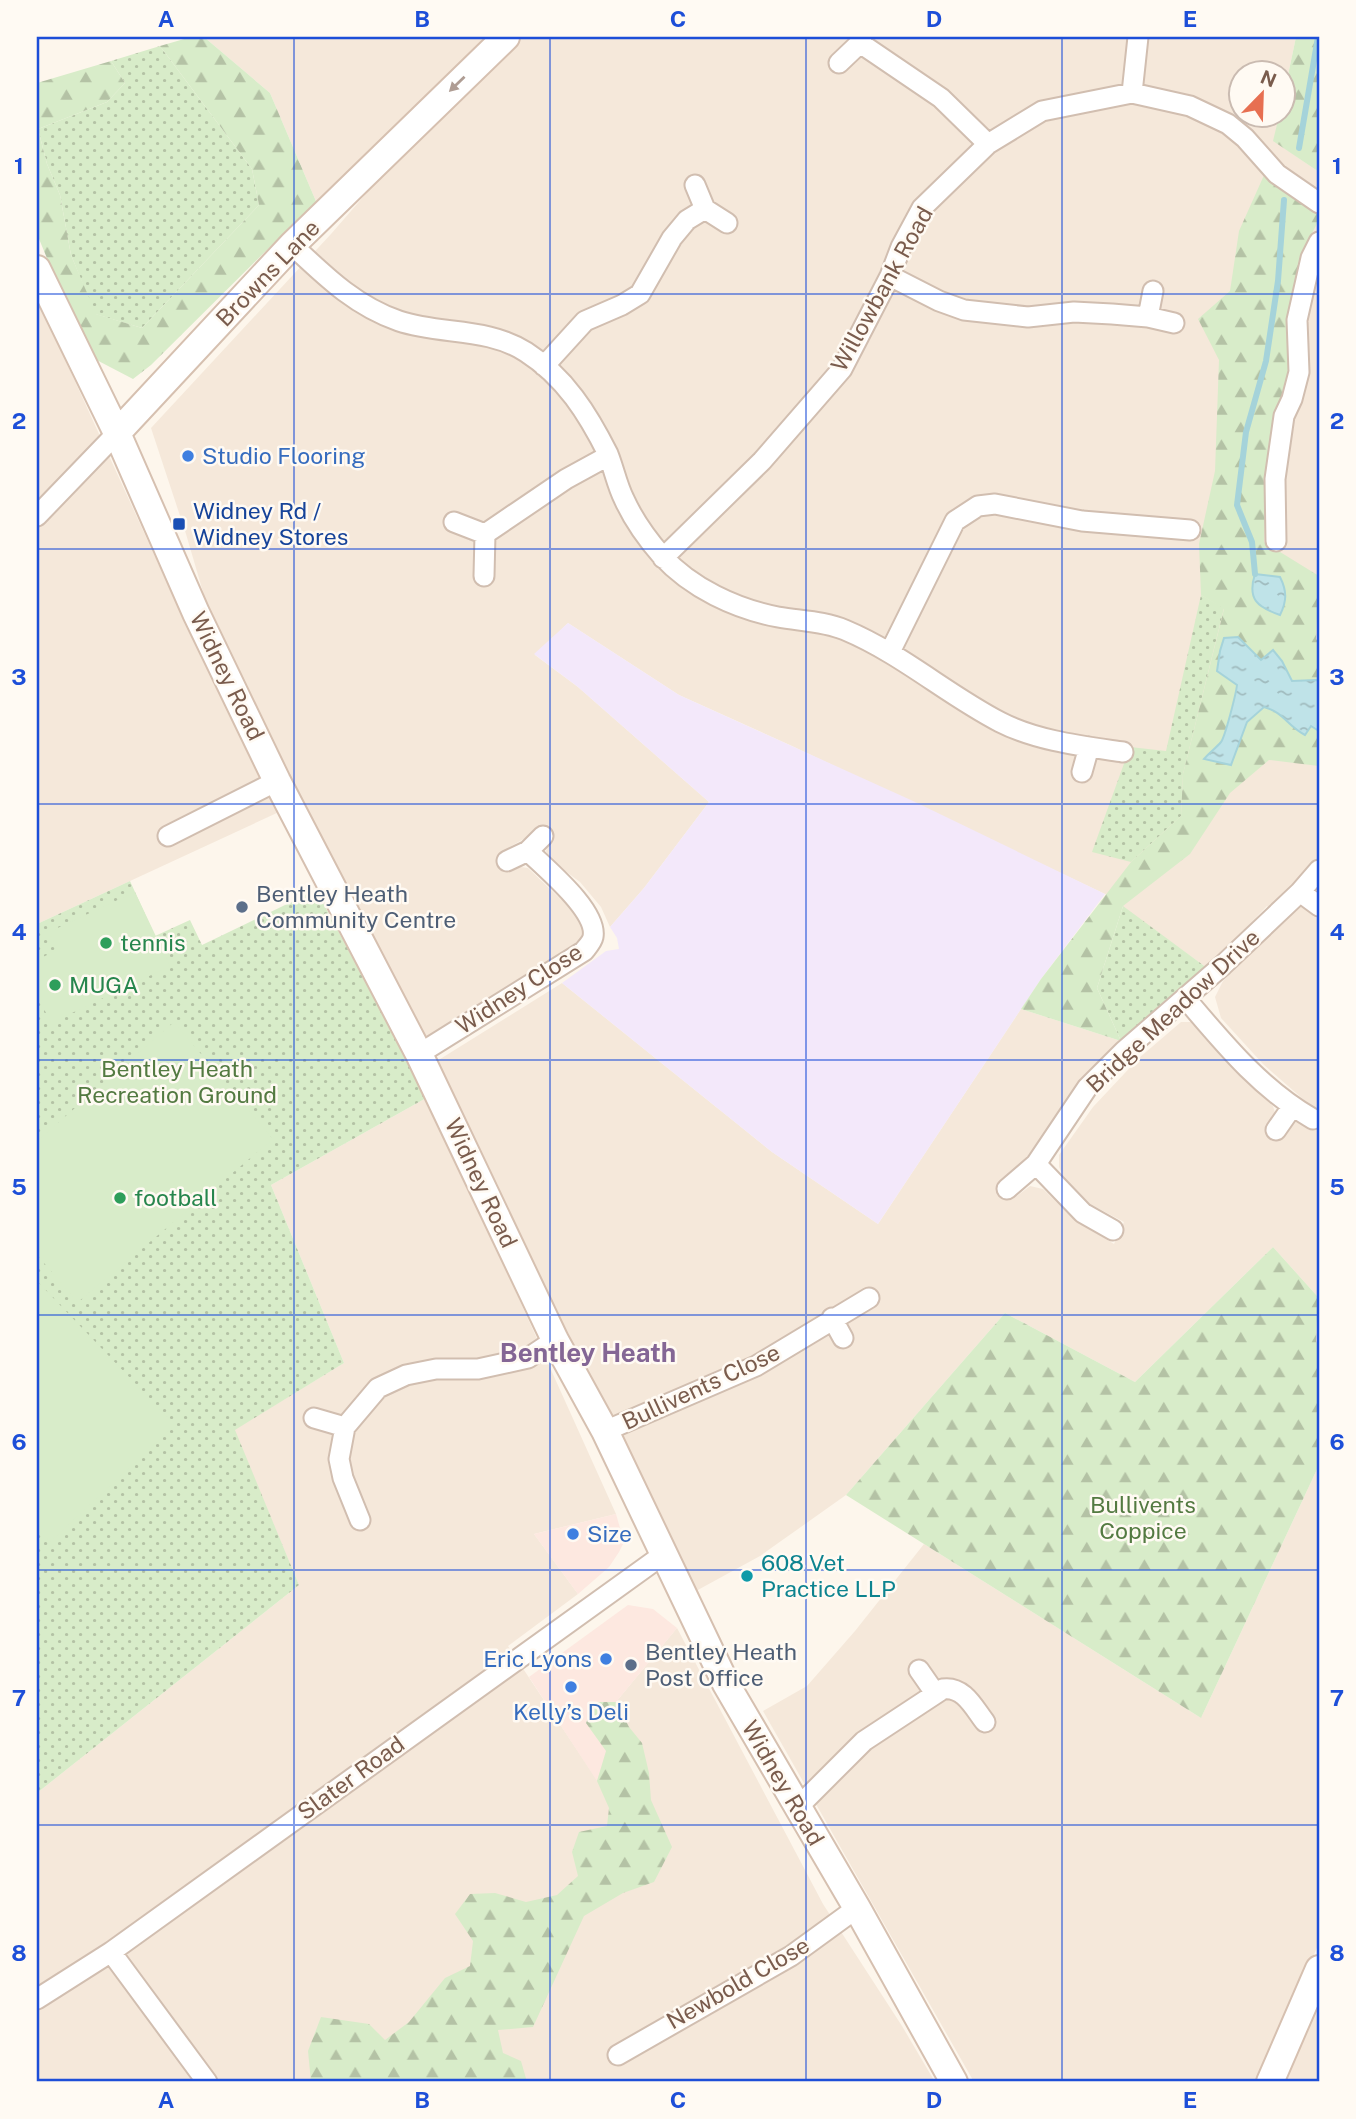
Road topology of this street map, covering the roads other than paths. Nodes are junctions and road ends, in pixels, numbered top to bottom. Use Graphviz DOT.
graph roads {
  1 [pos="506,37"];
  2 [pos="1138,37"];
  3 [pos="861,40"];
  4 [pos="838,63"];
  5 [pos="1132,93"];
  6 [pos="988,144"];
  7 [pos="695,185"];
  8 [pos="1319,203"];
  9 [pos="705,209"];
  10 [pos="727,223"];
  11 [pos="1319,242"];
  12 [pos="292,245"];
  13 [pos="37,268"];
  14 [pos="890,276"];
  15 [pos="1153,291"];
  16 [pos="1148,317"];
  17 [pos="1174,323"];
  18 [pos="544,366"];
  19 [pos="117,433"];
  20 [pos="608,456"];
  21 [pos="37,516"];
  22 [pos="454,522"];
  23 [pos="1190,530"];
  24 [pos="485,534"];
  25 [pos="1276,541"];
  26 [pos="663,558"];
  27 [pos="484,576"];
  28 [pos="891,652"];
  29 [pos="1089,747"];
  30 [pos="1123,752"];
  31 [pos="1082,772"];
  32 [pos="277,780"];
  33 [pos="168,836"];
  34 [pos="543,836"];
  35 [pos="528,851"];
  36 [pos="508,861"];
  37 [pos="1319,870"];
  38 [pos="1300,892"];
  39 [pos="1319,906"];
  40 [pos="1186,999"];
  41 [pos="419,1054"];
  42 [pos="1292,1107"];
  43 [pos="1313,1119"];
  44 [pos="1276,1130"];
  45 [pos="1037,1164"];
  46 [pos="1007,1189"];
  47 [pos="1113,1230"];
  48 [pos="869,1298"];
  49 [pos="832,1318"];
  50 [pos="844,1338"];
  51 [pos="555,1340"];
  52 [pos="314,1418"];
  53 [pos="345,1427"];
  54 [pos="605,1431"];
  55 [pos="360,1520"];
  56 [pos="664,1554"];
  57 [pos="919,1670"];
  58 [pos="935,1693"];
  59 [pos="985,1723"];
  60 [pos="797,1808"];
  61 [pos="857,1908"];
  62 [pos="111,1951"];
  63 [pos="1319,1969"];
  64 [pos="37,1999"];
  65 [pos="618,2055"];
  66 [pos="207,2082"];
  67 [pos="954,2082"];
  68 [pos="1270,2082"];
  1 -- 12 [label="street, Browns Lane, one-way"];
  2 -- 5 [label="street"];
  3 -- 4 [label="street"];
  3 -- 6 [label="street"];
  5 -- 6 [label="street, Willowbank Road"];
  5 -- 8 [label="street, Willowbank Road"];
  6 -- 14 [label="street, Willowbank Road"];
  7 -- 9 [label="street"];
  9 -- 10 [label="street"];
  9 -- 18 [label="street"];
  11 -- 25 [label="street"];
  12 -- 18 [label="street"];
  12 -- 19 [label="street, Browns Lane"];
  13 -- 19 [label="street, Widney Road"];
  14 -- 16 [label="street"];
  14 -- 26 [label="street, Willowbank Road"];
  15 -- 16 [label="street"];
  16 -- 17 [label="street"];
  18 -- 20 [label="street"];
  19 -- 21 [label="street, Browns Lane"];
  19 -- 32 [label="street, Widney Road"];
  20 -- 24 [label="street"];
  20 -- 26 [label="street"];
  22 -- 24 [label="street"];
  23 -- 28 [label="street"];
  24 -- 27 [label="street"];
  26 -- 28 [label="street"];
  28 -- 29 [label="street"];
  29 -- 30 [label="street"];
  29 -- 31 [label="street"];
  32 -- 33 [label="street"];
  32 -- 41 [label="street, Widney Road"];
  34 -- 35 [label="street"];
  35 -- 36 [label="street"];
  35 -- 41 [label="street, Widney Close"];
  37 -- 38 [label="street, Bridge Meadow Drive"];
  38 -- 39 [label="street"];
  38 -- 40 [label="street, Bridge Meadow Drive"];
  40 -- 42 [label="street"];
  40 -- 45 [label="street, Bridge Meadow Drive"];
  41 -- 51 [label="street, Widney Road"];
  42 -- 43 [label="street"];
  42 -- 44 [label="street"];
  45 -- 46 [label="street, Bridge Meadow Drive"];
  45 -- 47 [label="street"];
  48 -- 49 [label="street, Bullivents Close"];
  49 -- 50 [label="street"];
  49 -- 54 [label="street, Bullivents Close"];
  51 -- 53 [label="street"];
  51 -- 54 [label="street, Widney Road"];
  52 -- 53 [label="street"];
  53 -- 55 [label="street"];
  54 -- 56 [label="street, Widney Road"];
  56 -- 60 [label="street, Widney Road"];
  56 -- 62 [label="street, Slater Road"];
  57 -- 58 [label="street"];
  58 -- 59 [label="street"];
  58 -- 60 [label="street"];
  60 -- 61 [label="street, Widney Road"];
  61 -- 65 [label="street, Newbold Close"];
  61 -- 67 [label="street, Widney Road"];
  62 -- 64 [label="street, Slater Road"];
  62 -- 66 [label="street"];
  63 -- 68 [label="street"];
}
